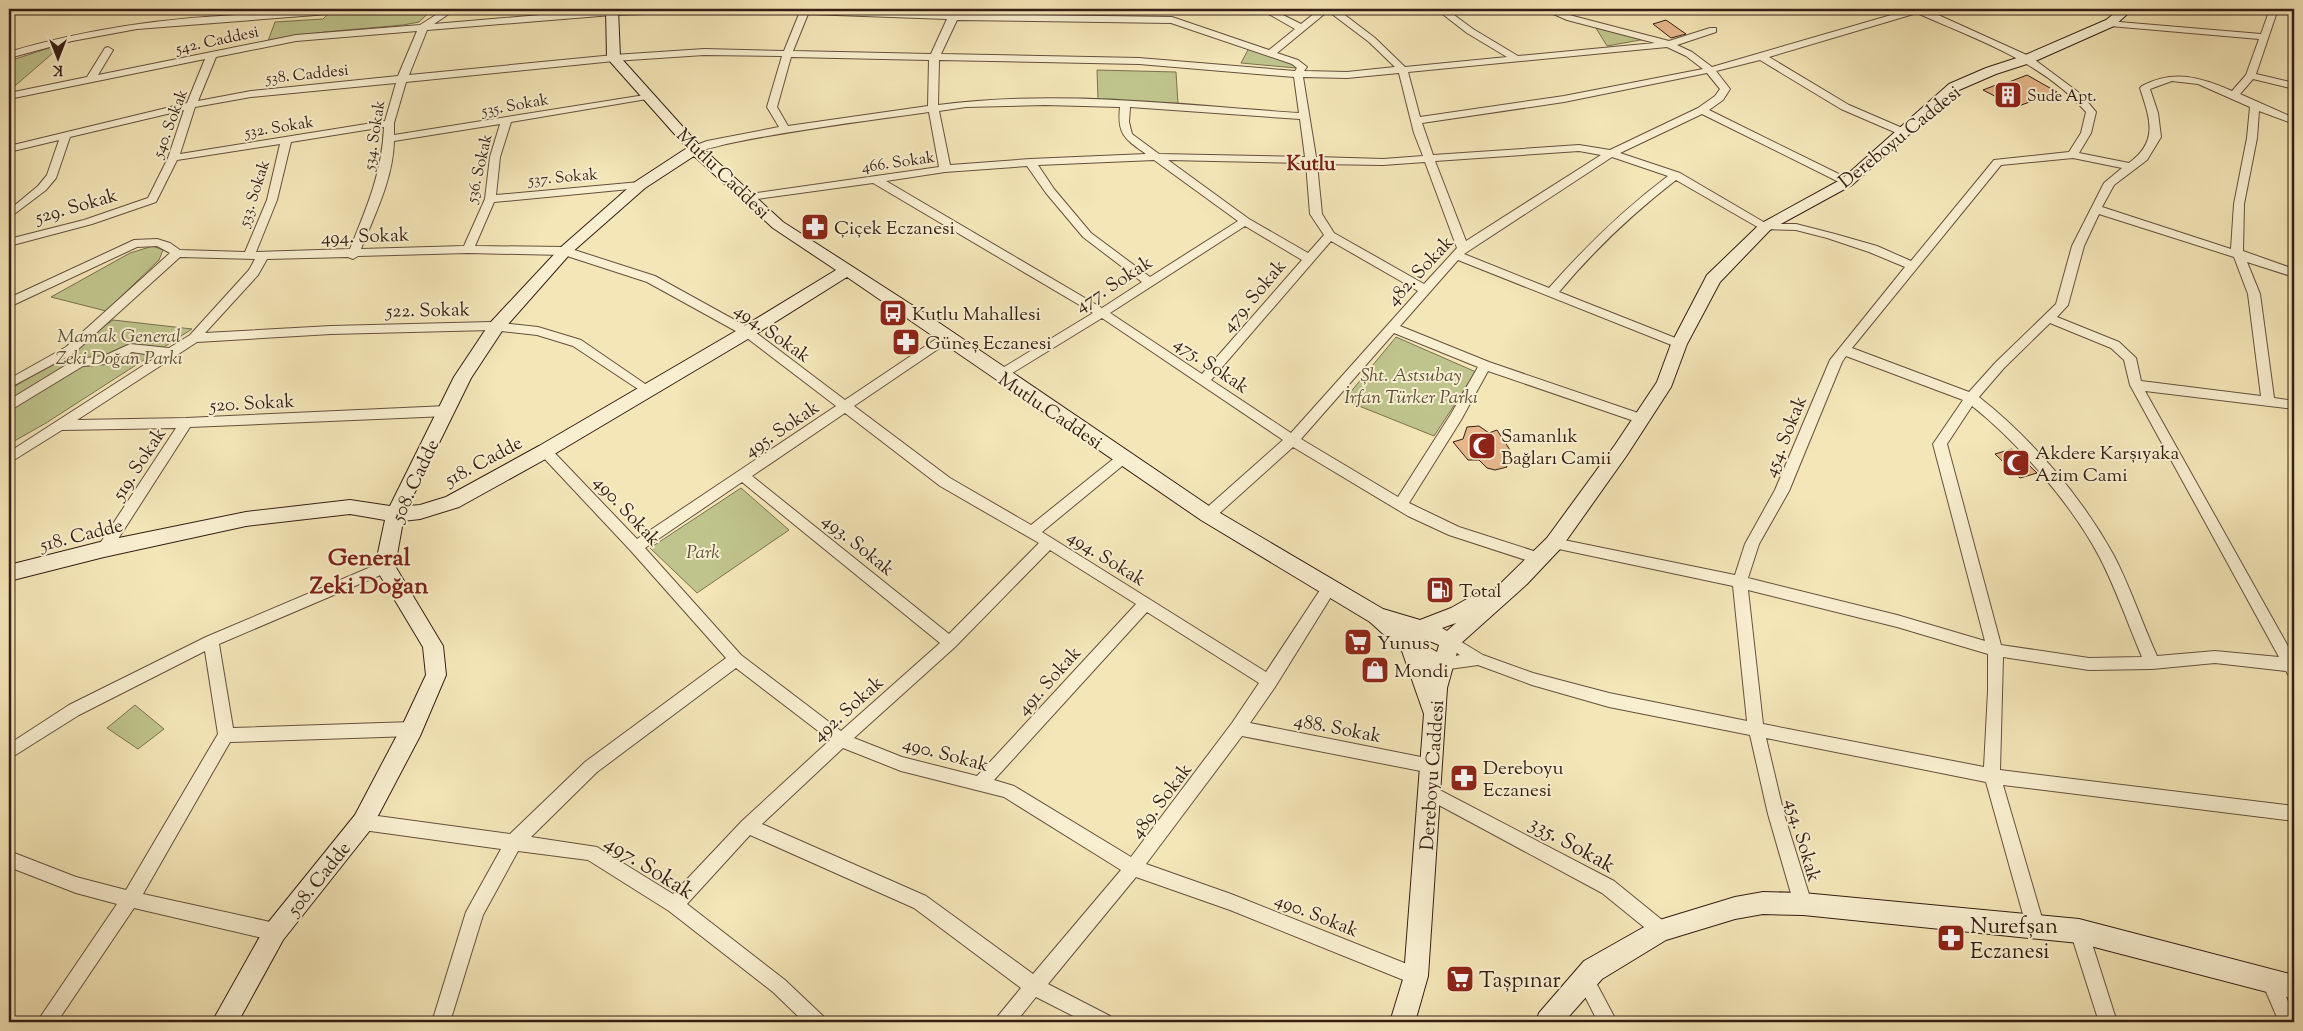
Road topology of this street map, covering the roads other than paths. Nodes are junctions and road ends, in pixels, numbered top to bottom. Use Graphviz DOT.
graph roads {
  1 [pos="16,9"];
  2 [pos="228,9"];
  3 [pos="275,9"];
  4 [pos="354,9"];
  5 [pos="451,9"];
  6 [pos="709,9"];
  7 [pos="735,9"];
  8 [pos="1264,9"];
  9 [pos="1325,9"];
  10 [pos="1332,9"];
  11 [pos="1440,9"];
  12 [pos="1547,9"];
  13 [pos="1919,9"];
  14 [pos="2127,9"];
  15 [pos="2274,9"];
  16 [pos="612,10"];
  17 [pos="806,10"];
  18 [pos="9,11"];
  19 [pos="313,11"];
  20 [pos="956,13"];
  21 [pos="1050,13"];
  22 [pos="269,17"];
  23 [pos="222,18"];
  24 [pos="2110,23"];
  25 [pos="424,26"];
  26 [pos="1303,29"];
  27 [pos="1713,30"];
  28 [pos="2266,37"];
  29 [pos="1670,44"];
  30 [pos="108,50"];
  31 [pos="1272,52"];
  32 [pos="788,54"];
  33 [pos="9,55"];
  34 [pos="212,56"];
  35 [pos="1760,56"];
  36 [pos="614,58"];
  37 [pos="934,58"];
  38 [pos="1517,59"];
  39 [pos="2028,59"];
  40 [pos="1403,70"];
  41 [pos="1710,70"];
  42 [pos="1298,74"];
  43 [pos="2251,76"];
  44 [pos="403,78"];
  45 [pos="90,80"];
  46 [pos="2294,86"];
  47 [pos="2234,95"];
  48 [pos="9,96"];
  49 [pos="647,96"];
  50 [pos="1125,104"];
  51 [pos="191,105"];
  52 [pos="2255,105"];
  53 [pos="933,108"];
  54 [pos="1702,110"];
  55 [pos="1304,116"];
  56 [pos="506,121"];
  57 [pos="1416,121"];
  58 [pos="2294,121"];
  59 [pos="389,123"];
  60 [pos="785,129"];
  61 [pos="1904,132"];
  62 [pos="66,135"];
  63 [pos="389,139"];
  64 [pos="286,140"];
  65 [pos="9,149"];
  66 [pos="696,149"];
  67 [pos="1611,153"];
  68 [pos="2073,155"];
  69 [pos="1156,157"];
  70 [pos="173,158"];
  71 [pos="1428,159"];
  72 [pos="1311,160"];
  73 [pos="1030,162"];
  74 [pos="2131,167"];
  75 [pos="945,169"];
  76 [pos="1676,175"];
  77 [pos="875,179"];
  78 [pos="1847,182"];
  79 [pos="640,185"];
  80 [pos="750,197"];
  81 [pos="490,199"];
  82 [pos="152,200"];
  83 [pos="2096,210"];
  84 [pos="9,215"];
  85 [pos="1245,221"];
  86 [pos="1765,227"];
  87 [pos="1330,235"];
  88 [pos="9,242"];
  89 [pos="468,249"];
  90 [pos="565,251"];
  91 [pos="1460,251"];
  92 [pos="177,252"];
  93 [pos="353,255"];
  94 [pos="249,256"];
  95 [pos="263,256"];
  96 [pos="2239,256"];
  97 [pos="1309,259"];
  98 [pos="1912,266"];
  99 [pos="845,271"];
  100 [pos="2294,273"];
  101 [pos="1149,282"];
  102 [pos="1424,289"];
  103 [pos="1551,293"];
  104 [pos="9,303"];
  105 [pos="1102,313"];
  106 [pos="2049,318"];
  107 [pos="496,327"];
  108 [pos="1391,327"];
  109 [pos="747,332"];
  110 [pos="194,338"];
  111 [pos="946,338"];
  112 [pos="1679,344"];
  113 [pos="1844,350"];
  114 [pos="172,353"];
  115 [pos="1484,365"];
  116 [pos="1000,375"];
  117 [pos="1204,379"];
  118 [pos="9,384"];
  119 [pos="2136,385"];
  120 [pos="648,390"];
  121 [pos="1971,398"];
  122 [pos="2268,402"];
  123 [pos="2294,405"];
  124 [pos="9,406"];
  125 [pos="844,407"];
  126 [pos="447,411"];
  127 [pos="1642,419"];
  128 [pos="186,424"];
  129 [pos="60,425"];
  130 [pos="1292,440"];
  131 [pos="545,452"];
  132 [pos="9,458"];
  133 [pos="1122,459"];
  134 [pos="743,476"];
  135 [pos="1401,504"];
  136 [pos="395,514"];
  137 [pos="1208,515"];
  138 [pos="1031,533"];
  139 [pos="1049,542"];
  140 [pos="1554,544"];
  141 [pos="636,548"];
  142 [pos="104,549"];
  143 [pos="1538,558"];
  144 [pos="385,567"];
  145 [pos="9,574"];
  146 [pos="1520,578"];
  147 [pos="1740,582"];
  148 [pos="1329,588"];
  149 [pos="1146,603"];
  150 [pos="1377,616"];
  151 [pos="1420,628"];
  152 [pos="211,641"];
  153 [pos="1450,641"];
  154 [pos="950,643"];
  155 [pos="1411,648"];
  156 [pos="1995,650"];
  157 [pos="736,659"];
  158 [pos="1478,659"];
  159 [pos="2152,663"];
  160 [pos="1442,664"];
  161 [pos="2293,667"];
  162 [pos="1270,682"];
  163 [pos="1436,718"];
  164 [pos="1238,728"];
  165 [pos="1756,728"];
  166 [pos="412,729"];
  167 [pos="226,735"];
  168 [pos="841,740"];
  169 [pos="9,752"];
  170 [pos="1431,766"];
  171 [pos="1992,776"];
  172 [pos="980,784"];
  173 [pos="1430,792"];
  174 [pos="2294,814"];
  175 [pos="363,822"];
  176 [pos="748,826"];
  177 [pos="514,842"];
  178 [pos="9,859"];
  179 [pos="1133,868"];
  180 [pos="130,900"];
  181 [pos="1803,904"];
  182 [pos="675,905"];
  183 [pos="2035,925"];
  184 [pos="1661,930"];
  185 [pos="2079,931"];
  186 [pos="275,932"];
  187 [pos="1416,976"];
  188 [pos="2270,980"];
  189 [pos="1586,981"];
  190 [pos="1035,987"];
  191 [pos="2294,987"];
  192 [pos="46,1022"];
  193 [pos="224,1022"];
  194 [pos="441,1022"];
  195 [pos="817,1022"];
  196 [pos="1004,1022"];
  197 [pos="1104,1022"];
  198 [pos="1403,1022"];
  199 [pos="1548,1022"];
  200 [pos="1608,1022"];
  201 [pos="2108,1022"];
  202 [pos="2288,1022"];
  1 -- 18 [label="street"];
  2 -- 23 [label="street"];
  3 -- 22 [label="street"];
  4 -- 19 [label="street"];
  5 -- 25 [label="street"];
  6 -- 16 [label="street, 542. Caddesi"];
  7 -- 17 [label="street"];
  8 -- 26 [label="street"];
  9 -- 26 [label="street"];
  10 -- 40 [label="street"];
  11 -- 38 [label="street"];
  12 -- 29 [label="street"];
  13 -- 35 [label="street"];
  13 -- 39 [label="street"];
  14 -- 24 [label="street, Dereboyu Caddesi"];
  15 -- 28 [label="street"];
  16 -- 25 [label="street, 542. Caddesi"];
  16 -- 36 [label="street"];
  17 -- 20 [label="street"];
  17 -- 32 [label="street"];
  19 -- 22 [label="street"];
  20 -- 21 [label="street"];
  20 -- 37 [label="street, 466. Sokak"];
  21 -- 31 [label="street"];
  22 -- 23 [label="street"];
  23 -- 33 [label="street"];
  24 -- 28 [label="street"];
  24 -- 39 [label="street, Dereboyu Caddesi"];
  25 -- 34 [label="street, 542. Caddesi"];
  25 -- 44 [label="street, 534. Sokak"];
  26 -- 31 [label="street"];
  27 -- 29 [label="street, 538. Caddesi"];
  28 -- 43 [label="street"];
  29 -- 38 [label="street, 538. Caddesi"];
  29 -- 41 [label="street"];
  30 -- 45 [label="street"];
  31 -- 42 [label="street"];
  32 -- 36 [label="street, 538. Caddesi"];
  32 -- 37 [label="street, 538. Caddesi"];
  32 -- 60 [label="street"];
  34 -- 45 [label="street, 542. Caddesi"];
  34 -- 51 [label="street, 540. Sokak"];
  35 -- 41 [label="street"];
  35 -- 61 [label="street"];
  36 -- 44 [label="street, 538. Caddesi"];
  36 -- 49 [label="street, Mutlu Caddesi"];
  37 -- 42 [label="street, 538. Caddesi"];
  37 -- 53 [label="street, 466. Sokak"];
  38 -- 40 [label="street, 538. Caddesi"];
  39 -- 61 [label="street, Dereboyu Caddesi"];
  39 -- 68 [label="street"];
  40 -- 42 [label="street, 538. Caddesi"];
  40 -- 57 [label="street"];
  41 -- 54 [label="street, 482. Sokak"];
  41 -- 57 [label="street"];
  42 -- 55 [label="street"];
  43 -- 46 [label="street"];
  43 -- 47 [label="street"];
  44 -- 51 [label="street, 538. Caddesi"];
  44 -- 59 [label="street, 534. Sokak"];
  45 -- 48 [label="street, 542. Caddesi"];
  47 -- 52 [label="street"];
  47 -- 74 [label="street"];
  49 -- 56 [label="street, 535. Sokak"];
  49 -- 66 [label="street, Mutlu Caddesi"];
  50 -- 53 [label="street"];
  50 -- 55 [label="street"];
  50 -- 69 [label="street"];
  51 -- 62 [label="street, 538. Caddesi"];
  51 -- 70 [label="street, 540. Sokak"];
  52 -- 58 [label="street"];
  52 -- 96 [label="street"];
  53 -- 60 [label="street"];
  53 -- 75 [label="street, 466. Sokak"];
  54 -- 67 [label="street, 482. Sokak"];
  54 -- 78 [label="street"];
  55 -- 72 [label="street"];
  56 -- 63 [label="street, 535. Sokak"];
  56 -- 81 [label="street, 536. Sokak"];
  57 -- 71 [label="street"];
  59 -- 63 [label="street, 534. Sokak"];
  59 -- 64 [label="street, 532. Sokak"];
  60 -- 66 [label="street"];
  61 -- 78 [label="street, Dereboyu Caddesi"];
  62 -- 65 [label="street, 538. Caddesi"];
  62 -- 84 [label="street"];
  63 -- 93 [label="street, 534. Sokak"];
  64 -- 70 [label="street, 532. Sokak"];
  64 -- 94 [label="street, 533. Sokak"];
  66 -- 79 [label="street, 508. Cadde"];
  66 -- 80 [label="street, Mutlu Caddesi"];
  67 -- 71 [label="street"];
  67 -- 76 [label="street"];
  67 -- 91 [label="street, 482. Sokak"];
  68 -- 74 [label="street, 454. Sokak"];
  68 -- 98 [label="street, 454. Sokak"];
  69 -- 72 [label="street"];
  69 -- 73 [label="street"];
  69 -- 85 [label="street"];
  70 -- 82 [label="street, 540. Sokak"];
  71 -- 72 [label="street"];
  71 -- 91 [label="street"];
  72 -- 87 [label="street"];
  73 -- 75 [label="street"];
  73 -- 101 [label="street"];
  74 -- 83 [label="street"];
  75 -- 77 [label="street, 466. Sokak"];
  76 -- 86 [label="street"];
  76 -- 103 [label="street"];
  77 -- 80 [label="street, 466. Sokak"];
  77 -- 105 [label="street, 475. Sokak"];
  78 -- 86 [label="street, Dereboyu Caddesi"];
  79 -- 81 [label="street, 537. Sokak"];
  79 -- 90 [label="street, 508. Cadde"];
  80 -- 99 [label="street, Mutlu Caddesi"];
  81 -- 89 [label="street, 536. Sokak"];
  82 -- 88 [label="street, 529. Sokak"];
  83 -- 96 [label="street"];
  83 -- 106 [label="street"];
  85 -- 97 [label="street"];
  85 -- 101 [label="street, 477. Sokak"];
  86 -- 98 [label="street"];
  86 -- 112 [label="street, Dereboyu Caddesi"];
  87 -- 97 [label="street, 479. Sokak"];
  87 -- 102 [label="street"];
  89 -- 90 [label="street, 494. Sokak"];
  89 -- 93 [label="street, 494. Sokak"];
  90 -- 107 [label="street, 508. Cadde"];
  90 -- 109 [label="street, 494. Sokak"];
  91 -- 102 [label="street, 482. Sokak"];
  91 -- 103 [label="street"];
  92 -- 94 [label="street, 494. Sokak"];
  92 -- 104 [label="street"];
  92 -- 118 [label="street"];
  93 -- 95 [label="street, 494. Sokak"];
  94 -- 95 [label="street, 494. Sokak"];
  95 -- 110 [label="street"];
  96 -- 100 [label="street"];
  96 -- 122 [label="street"];
  97 -- 117 [label="street, 479. Sokak"];
  98 -- 113 [label="street, 454. Sokak"];
  99 -- 109 [label="street, 518. Cadde"];
  99 -- 111 [label="street, Mutlu Caddesi"];
  101 -- 105 [label="street, 477. Sokak"];
  102 -- 108 [label="street, 482. Sokak"];
  103 -- 112 [label="street"];
  105 -- 116 [label="street, 477. Sokak"];
  105 -- 117 [label="street, 475. Sokak"];
  106 -- 119 [label="street"];
  106 -- 121 [label="street"];
  107 -- 110 [label="street, 522. Sokak"];
  107 -- 120 [label="street, 522. Sokak"];
  107 -- 126 [label="street, 508. Cadde"];
  108 -- 115 [label="street"];
  108 -- 130 [label="street, 482. Sokak"];
  109 -- 120 [label="street, 518. Cadde"];
  109 -- 125 [label="street, 494. Sokak"];
  110 -- 114 [label="street"];
  111 -- 116 [label="street, Mutlu Caddesi"];
  111 -- 125 [label="street, 495. Sokak"];
  112 -- 127 [label="street, Dereboyu Caddesi"];
  113 -- 121 [label="street"];
  113 -- 147 [label="street, 454. Sokak"];
  114 -- 124 [label="street"];
  114 -- 129 [label="street"];
  115 -- 127 [label="street"];
  115 -- 135 [label="street"];
  116 -- 133 [label="street, Mutlu Caddesi"];
  117 -- 130 [label="street, 475. Sokak"];
  119 -- 122 [label="street"];
  119 -- 161 [label="street"];
  120 -- 131 [label="street, 518. Cadde"];
  121 -- 156 [label="street"];
  121 -- 159 [label="street"];
  122 -- 123 [label="street"];
  125 -- 134 [label="street, 495. Sokak"];
  125 -- 138 [label="street, 494. Sokak"];
  126 -- 128 [label="street, 520. Sokak"];
  126 -- 136 [label="street, 508. Cadde"];
  127 -- 140 [label="street, Dereboyu Caddesi"];
  128 -- 129 [label="street, 520. Sokak"];
  128 -- 142 [label="street, 519. Sokak"];
  129 -- 132 [label="street"];
  130 -- 135 [label="street, 475. Sokak"];
  130 -- 137 [label="street, 482. Sokak"];
  131 -- 136 [label="street, 518. Cadde"];
  131 -- 141 [label="street, 490. Sokak"];
  133 -- 137 [label="street, Mutlu Caddesi"];
  133 -- 138 [label="street"];
  134 -- 141 [label="street, 495. Sokak"];
  134 -- 154 [label="street, 493. Sokak"];
  135 -- 143 [label="street, 475. Sokak"];
  136 -- 142 [label="street, 518. Cadde"];
  136 -- 144 [label="street, 508. Cadde"];
  137 -- 148 [label="street, Mutlu Caddesi"];
  138 -- 139 [label="street, 494. Sokak"];
  139 -- 149 [label="street, 494. Sokak"];
  139 -- 154 [label="street, 492. Sokak"];
  140 -- 143 [label="street, Dereboyu Caddesi"];
  140 -- 147 [label="street"];
  141 -- 157 [label="street, 490. Sokak"];
  142 -- 145 [label="street, 518. Cadde"];
  143 -- 146 [label="street, Dereboyu Caddesi"];
  144 -- 152 [label="street"];
  144 -- 166 [label="street, 508. Cadde"];
  146 -- 151 [label="street"];
  146 -- 153 [label="street, Dereboyu Caddesi"];
  147 -- 156 [label="street"];
  147 -- 165 [label="street, 454. Sokak"];
  148 -- 150 [label="street, Mutlu Caddesi"];
  148 -- 162 [label="street, 489. Sokak"];
  149 -- 162 [label="street, 494. Sokak"];
  149 -- 172 [label="street, 491. Sokak"];
  150 -- 151 [label="street, Mutlu Caddesi"];
  150 -- 155 [label="street"];
  151 -- 153 [label="street, Mutlu Caddesi"];
  151 -- 155 [label="street"];
  152 -- 167 [label="street"];
  152 -- 169 [label="street"];
  153 -- 158 [label="street"];
  153 -- 160 [label="street, Dereboyu Caddesi"];
  154 -- 168 [label="street, 492. Sokak"];
  155 -- 160 [label="street"];
  155 -- 163 [label="street"];
  156 -- 159 [label="street"];
  156 -- 171 [label="street"];
  157 -- 168 [label="street, 490. Sokak"];
  157 -- 177 [label="street"];
  158 -- 160 [label="street"];
  158 -- 165 [label="street"];
  159 -- 161 [label="street"];
  160 -- 163 [label="street, Dereboyu Caddesi"];
  162 -- 164 [label="street, 489. Sokak"];
  163 -- 170 [label="street, Dereboyu Caddesi"];
  164 -- 170 [label="street, 488. Sokak"];
  164 -- 179 [label="street, 489. Sokak"];
  165 -- 171 [label="street"];
  165 -- 181 [label="street, 454. Sokak"];
  166 -- 167 [label="street"];
  166 -- 175 [label="street, 508. Cadde"];
  167 -- 180 [label="street"];
  168 -- 172 [label="street, 490. Sokak"];
  168 -- 176 [label="street, 492. Sokak"];
  170 -- 173 [label="street, Dereboyu Caddesi"];
  171 -- 174 [label="street"];
  171 -- 183 [label="street"];
  172 -- 179 [label="street, 490. Sokak"];
  173 -- 184 [label="street, 335. Sokak"];
  173 -- 187 [label="street, Dereboyu Caddesi"];
  175 -- 177 [label="street, 497. Sokak"];
  175 -- 186 [label="street, 508. Cadde"];
  176 -- 182 [label="street, 492. Sokak"];
  176 -- 190 [label="street"];
  177 -- 182 [label="street, 497. Sokak"];
  177 -- 194 [label="street"];
  178 -- 180 [label="street"];
  179 -- 187 [label="street, 490. Sokak"];
  179 -- 190 [label="street, 489. Sokak"];
  180 -- 186 [label="street"];
  180 -- 192 [label="street"];
  181 -- 183 [label="street"];
  181 -- 184 [label="street"];
  182 -- 195 [label="street, 497. Sokak"];
  183 -- 185 [label="street"];
  184 -- 189 [label="street"];
  185 -- 188 [label="street"];
  185 -- 201 [label="street"];
  186 -- 193 [label="street, 508. Cadde"];
  187 -- 198 [label="street, Dereboyu Caddesi"];
  188 -- 191 [label="street"];
  188 -- 202 [label="street"];
  189 -- 199 [label="street"];
  189 -- 200 [label="street"];
  190 -- 196 [label="street, 489. Sokak"];
  190 -- 197 [label="street"];
}
